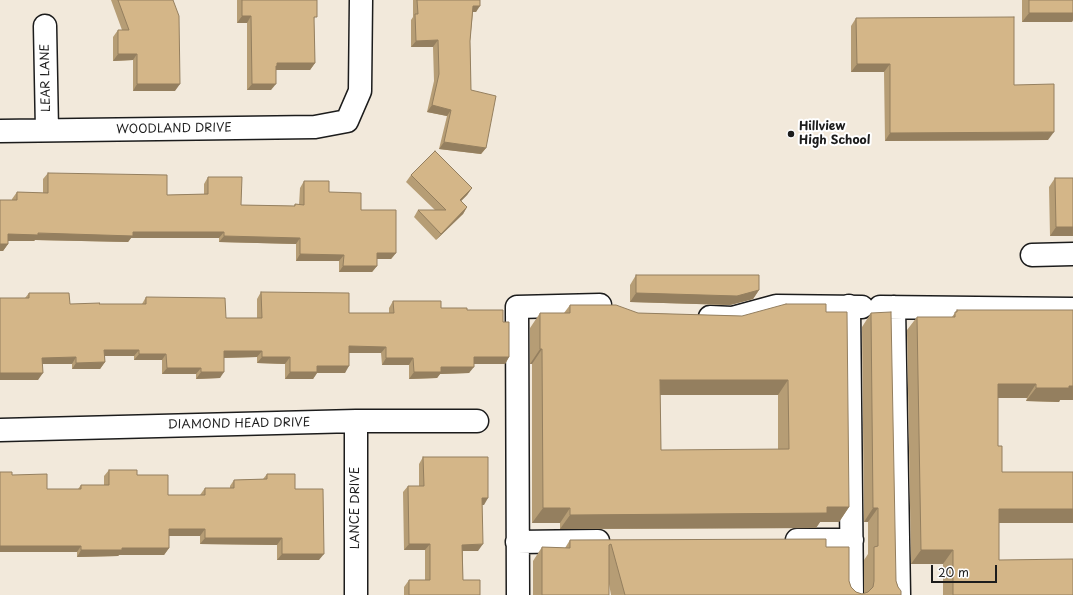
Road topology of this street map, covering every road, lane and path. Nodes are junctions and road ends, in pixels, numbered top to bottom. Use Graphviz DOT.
graph roads {
  1 [pos="361,0"];
  2 [pos="45,26"];
  3 [pos="47,130"];
  4 [pos="0,132"];
  5 [pos="1032,254"];
  6 [pos="1073,254"];
  7 [pos="861,307"];
  8 [pos="894,307"];
  9 [pos="1073,309"];
  10 [pos="616,310"];
  11 [pos="692,317"];
  12 [pos="356,421"];
  13 [pos="477,421"];
  14 [pos="0,430"];
  15 [pos="780,540"];
  16 [pos="852,540"];
  17 [pos="621,541"];
  18 [pos="517,542"];
  19 [pos="356,595"];
  20 [pos="518,595"];
  21 [pos="852,595"];
  22 [pos="899,595"];
  1 -- 3 [label="street, WOODLAND DRIVE"];
  2 -- 3 [label="street, LEAR LANE"];
  3 -- 4 [label="street, WOODLAND DRIVE"];
  5 -- 6 [label="street"];
  7 -- 8 [label="street"];
  7 -- 11 [label="street"];
  7 -- 16 [label="street"];
  8 -- 9 [label="street"];
  8 -- 22 [label="street"];
  10 -- 18 [label="street"];
  12 -- 13 [label="street, DIAMOND HEAD DRIVE"];
  12 -- 14 [label="street, DIAMOND HEAD DRIVE"];
  12 -- 19 [label="street, LANCE DRIVE"];
  15 -- 16 [label="street"];
  16 -- 21 [label="street"];
  17 -- 18 [label="street"];
  18 -- 20 [label="street"];
}
